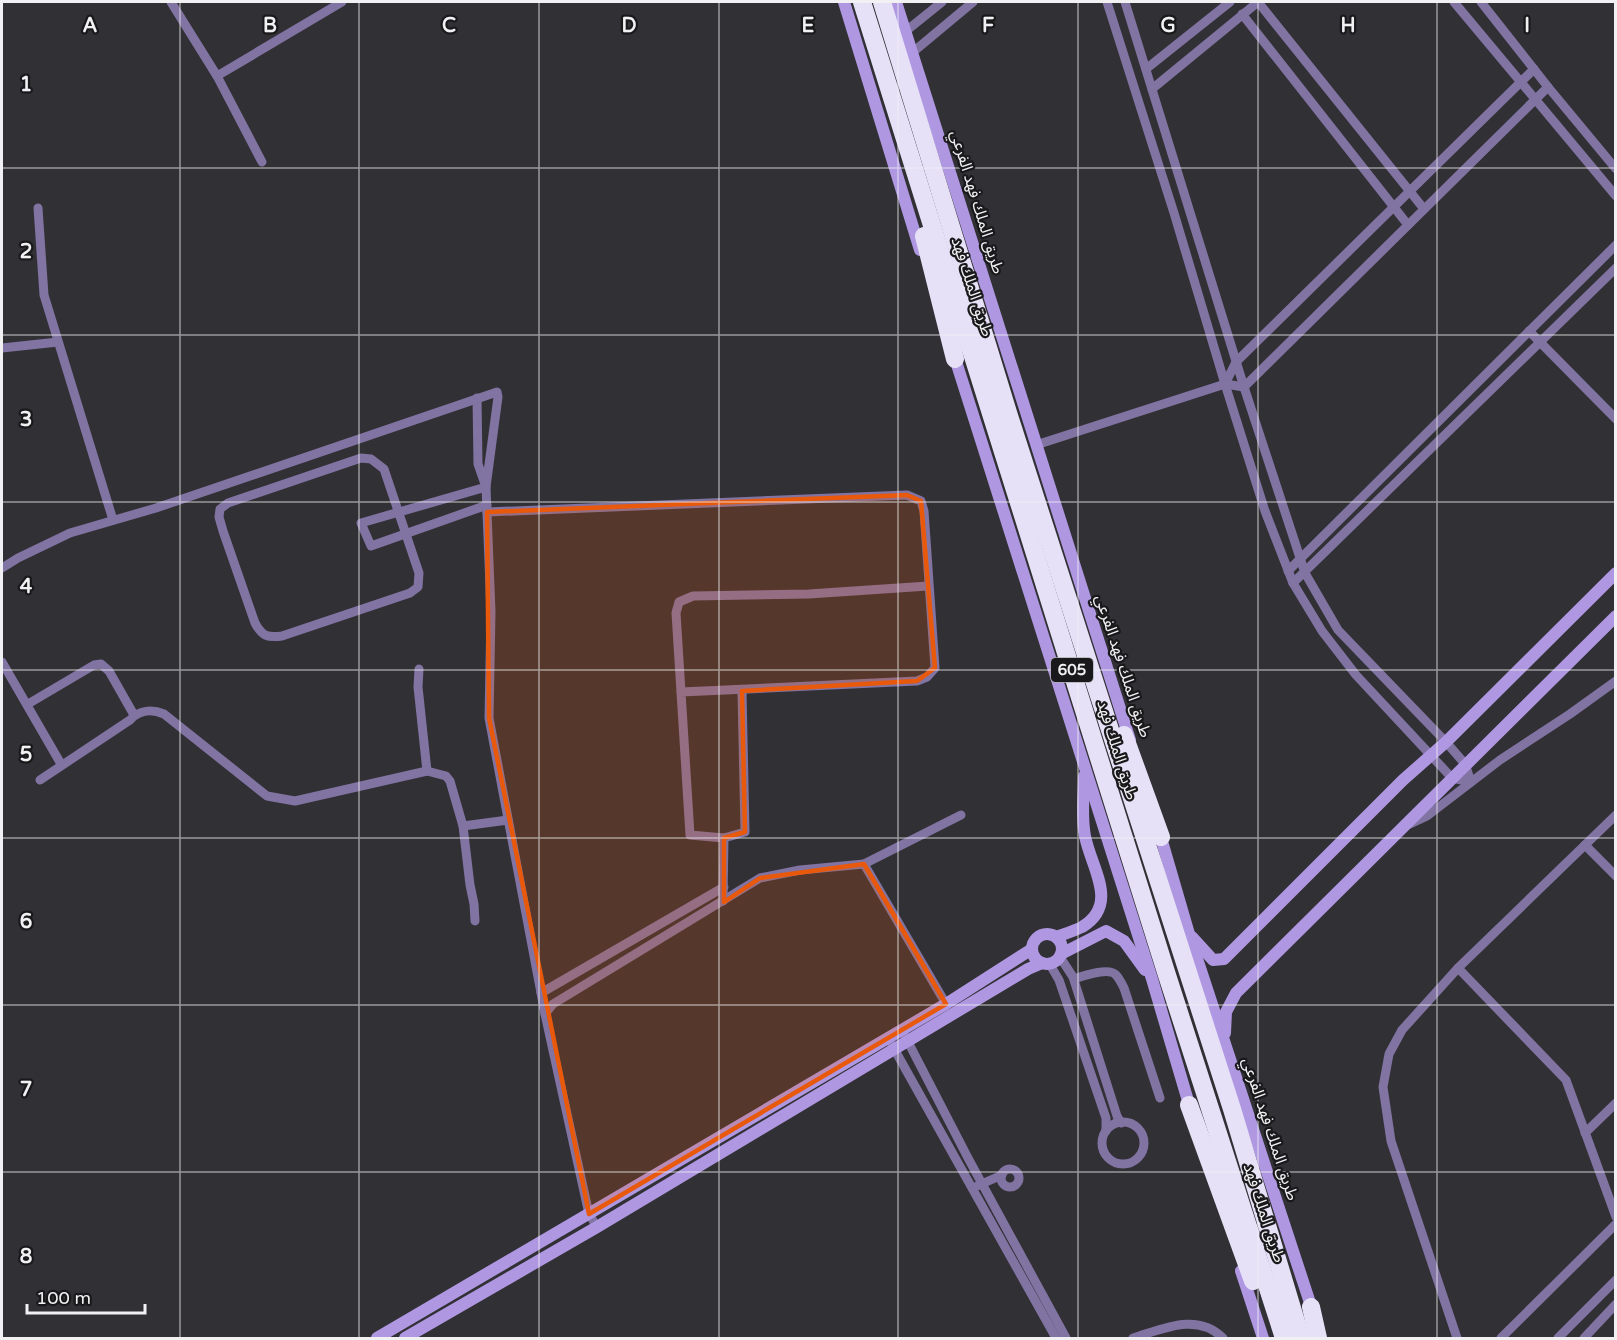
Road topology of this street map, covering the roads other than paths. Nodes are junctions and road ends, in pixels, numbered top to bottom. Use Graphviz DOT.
graph roads {
  1 [pos="171,2"];
  2 [pos="342,2"];
  3 [pos="844,2"];
  4 [pos="861,2"];
  5 [pos="882,2"];
  6 [pos="896,2"];
  7 [pos="942,2"];
  8 [pos="973,2"];
  9 [pos="1107,2"];
  10 [pos="1125,2"];
  11 [pos="1230,2"];
  12 [pos="1258,2"];
  13 [pos="1455,2"];
  14 [pos="1481,2"];
  15 [pos="1242,15"];
  16 [pos="906,30"];
  17 [pos="913,52"];
  18 [pos="881,65"];
  19 [pos="1146,69"];
  20 [pos="1534,69"];
  21 [pos="217,76"];
  22 [pos="1521,82"];
  23 [pos="1548,87"];
  24 [pos="1152,89"];
  25 [pos="1536,99"];
  26 [pos="262,162"];
  27 [pos="1616,169"];
  28 [pos="1410,192"];
  29 [pos="1616,196"];
  30 [pos="1394,207"];
  31 [pos="38,208"];
  32 [pos="1424,209"];
  33 [pos="1408,225"];
  34 [pos="1616,245"];
  35 [pos="1616,268"];
  36 [pos="1528,331"];
  37 [pos="58,342"];
  38 [pos="1540,343"];
  39 [pos="2,348"];
  40 [pos="955,359"];
  41 [pos="1236,362"];
  42 [pos="1225,384"];
  43 [pos="1244,387"];
  44 [pos="477,398"];
  45 [pos="1616,419"];
  46 [pos="1036,446"];
  47 [pos="486,487"];
  48 [pos="487,509"];
  49 [pos="1040,512"];
  50 [pos="398,513"];
  51 [pos="113,520"];
  52 [pos="406,533"];
  53 [pos="1300,557"];
  54 [pos="2,568"];
  55 [pos="1288,571"];
  56 [pos="1305,573"];
  57 [pos="1616,573"];
  58 [pos="1293,583"];
  59 [pos="928,586"];
  60 [pos="1616,616"];
  61 [pos="2,662"];
  62 [pos="419,669"];
  63 [pos="1616,681"];
  64 [pos="742,691"];
  65 [pos="681,692"];
  66 [pos="28,704"];
  67 [pos="134,715"];
  68 [pos="1446,742"];
  69 [pos="1430,756"];
  70 [pos="1084,763"];
  71 [pos="61,764"];
  72 [pos="1465,764"];
  73 [pos="427,771"];
  74 [pos="1452,778"];
  75 [pos="40,780"];
  76 [pos="1471,782"];
  77 [pos="1616,815"];
  78 [pos="961,816"];
  79 [pos="508,820"];
  80 [pos="463,826"];
  81 [pos="1405,826"];
  82 [pos="1161,837"];
  83 [pos="724,838"];
  84 [pos="1585,845"];
  85 [pos="864,864"];
  86 [pos="1616,876"];
  87 [pos="724,887"];
  88 [pos="723,901"];
  89 [pos="475,921"];
  90 [pos="1189,934"];
  91 [pos="1056,937"];
  92 [pos="1032,949"];
  93 [pos="1053,959"];
  94 [pos="1458,968"];
  95 [pos="1152,979"];
  96 [pos="1075,982"];
  97 [pos="541,993"];
  98 [pos="946,1004"];
  99 [pos="1084,1012"];
  100 [pos="545,1014"];
  101 [pos="1072,1016"];
  102 [pos="902,1029"];
  103 [pos="888,1037"];
  104 [pos="1224,1041"];
  105 [pos="908,1042"];
  106 [pos="896,1050"];
  107 [pos="1102,1070"];
  108 [pos="1091,1073"];
  109 [pos="1160,1098"];
  110 [pos="1616,1103"];
  111 [pos="1189,1105"];
  112 [pos="1121,1123"];
  113 [pos="1106,1131"];
  114 [pos="1585,1133"];
  115 [pos="1002,1175"];
  116 [pos="1005,1185"];
  117 [pos="982,1192"];
  118 [pos="589,1214"];
  119 [pos="1616,1217"];
  120 [pos="1616,1224"];
  121 [pos="597,1227"];
  122 [pos="1616,1280"];
  123 [pos="1616,1304"];
  124 [pos="1311,1307"];
  125 [pos="1616,1317"];
  126 [pos="1599,1322"];
  127 [pos="1455,1336"];
  128 [pos="377,1338"];
  129 [pos="405,1338"];
  130 [pos="1056,1338"];
  131 [pos="1066,1338"];
  132 [pos="1132,1338"];
  133 [pos="1223,1338"];
  134 [pos="1263,1338"];
  135 [pos="1275,1338"];
  136 [pos="1284,1338"];
  137 [pos="1301,1338"];
  138 [pos="1320,1338"];
  139 [pos="1501,1338"];
  140 [pos="1558,1338"];
  141 [pos="1584,1338"];
  1 -- 21 [label="street"];
  2 -- 21 [label="street"];
  3 -- 40 [label="main road"];
  4 -- 18 [label="highway, طريق الملك فهد / 605"];
  5 -- 49 [label="highway, طريق الملك فهد / 605"];
  6 -- 16 [label="main road, طريق الملك فهد الفرعي"];
  7 -- 16 [label="street"];
  8 -- 17 [label="street"];
  9 -- 42 [label="street"];
  10 -- 19 [label="street"];
  11 -- 19 [label="street"];
  12 -- 15 [label="street"];
  12 -- 28 [label="street"];
  13 -- 22 [label="street"];
  14 -- 20 [label="street"];
  15 -- 24 [label="street"];
  15 -- 30 [label="street"];
  16 -- 17 [label="main road, طريق الملك فهد الفرعي"];
  17 -- 46 [label="main road, طريق الملك فهد الفرعي"];
  18 -- 40 [label="highway"];
  18 -- 136 [label="highway, طريق الملك فهد / 605"];
  19 -- 24 [label="street"];
  20 -- 22 [label="street"];
  20 -- 23 [label="street"];
  21 -- 26 [label="street"];
  22 -- 25 [label="street"];
  22 -- 28 [label="street"];
  23 -- 25 [label="street"];
  23 -- 27 [label="street"];
  24 -- 41 [label="street"];
  25 -- 29 [label="street"];
  25 -- 32 [label="street"];
  28 -- 30 [label="street"];
  28 -- 32 [label="street"];
  30 -- 33 [label="street"];
  30 -- 41 [label="street"];
  31 -- 37 [label="street"];
  32 -- 33 [label="street"];
  33 -- 43 [label="street"];
  34 -- 36 [label="street"];
  35 -- 38 [label="street"];
  36 -- 38 [label="street"];
  36 -- 53 [label="street"];
  37 -- 39 [label="street"];
  37 -- 51 [label="street"];
  38 -- 45 [label="street"];
  38 -- 56 [label="street"];
  40 -- 70 [label="main road"];
  41 -- 42 [label="street"];
  41 -- 43 [label="street"];
  42 -- 43 [label="street"];
  42 -- 46 [label="street"];
  42 -- 55 [label="street"];
  43 -- 53 [label="street"];
  44 -- 47 [label="street"];
  44 -- 47 [label="street"];
  44 -- 51 [label="street"];
  46 -- 82 [label="main road, طريق الملك فهد الفرعي"];
  47 -- 48 [label="street"];
  47 -- 50 [label="street"];
  48 -- 52 [label="street"];
  48 -- 59 [label="street"];
  48 -- 79 [label="street"];
  49 -- 82 [label="highway"];
  49 -- 137 [label="highway, طريق الملك فهد / 605"];
  50 -- 52 [label="street"];
  50 -- 52 [label="street"];
  50 -- 52 [label="street"];
  51 -- 54 [label="street"];
  53 -- 55 [label="street"];
  53 -- 56 [label="street"];
  55 -- 58 [label="street"];
  56 -- 58 [label="street"];
  56 -- 68 [label="street"];
  57 -- 68 [label="main road"];
  58 -- 69 [label="street"];
  59 -- 64 [label="street"];
  59 -- 65 [label="street"];
  60 -- 72 [label="main road"];
  61 -- 66 [label="street"];
  62 -- 73 [label="street"];
  63 -- 76 [label="street"];
  64 -- 65 [label="street"];
  64 -- 83 [label="street"];
  65 -- 83 [label="street"];
  66 -- 67 [label="street"];
  66 -- 71 [label="street"];
  67 -- 71 [label="street"];
  67 -- 73 [label="street"];
  68 -- 69 [label="main road"];
  68 -- 72 [label="street"];
  69 -- 74 [label="street"];
  69 -- 90 [label="main road"];
  70 -- 91 [label="main road"];
  70 -- 95 [label="main road"];
  71 -- 75 [label="street"];
  72 -- 74 [label="main road"];
  72 -- 76 [label="street"];
  73 -- 80 [label="street"];
  74 -- 76 [label="street"];
  74 -- 81 [label="main road"];
  76 -- 81 [label="street"];
  77 -- 84 [label="street"];
  78 -- 85 [label="street"];
  79 -- 80 [label="street"];
  79 -- 97 [label="street"];
  80 -- 89 [label="street"];
  81 -- 104 [label="main road"];
  82 -- 90 [label="main road, طريق الملك فهد الفرعي"];
  83 -- 87 [label="street"];
  84 -- 86 [label="street"];
  84 -- 94 [label="street"];
  85 -- 88 [label="street"];
  85 -- 98 [label="street"];
  87 -- 88 [label="street"];
  87 -- 97 [label="street"];
  88 -- 100 [label="street"];
  90 -- 104 [label="main road, طريق الملك فهد الفرعي"];
  91 -- 92 [label="main road"];
  91 -- 93 [label="main road"];
  92 -- 93 [label="main road"];
  92 -- 98 [label="main road"];
  93 -- 95 [label="main road"];
  93 -- 96 [label="street"];
  93 -- 101 [label="street"];
  93 -- 105 [label="main road"];
  94 -- 114 [label="street"];
  94 -- 127 [label="street"];
  95 -- 111 [label="main road"];
  96 -- 99 [label="street"];
  96 -- 109 [label="street"];
  97 -- 100 [label="street"];
  98 -- 102 [label="main road"];
  99 -- 101 [label="street"];
  99 -- 107 [label="street"];
  100 -- 118 [label="street"];
  101 -- 108 [label="street"];
  102 -- 103 [label="main road"];
  102 -- 105 [label="street"];
  103 -- 106 [label="street"];
  103 -- 118 [label="main road"];
  104 -- 124 [label="main road, طريق الملك فهد الفرعي"];
  105 -- 106 [label="main road"];
  105 -- 117 [label="street"];
  106 -- 117 [label="street"];
  106 -- 121 [label="main road"];
  107 -- 108 [label="street"];
  107 -- 112 [label="street"];
  108 -- 113 [label="street"];
  110 -- 114 [label="street"];
  111 -- 134 [label="main road"];
  111 -- 135 [label="highway"];
  112 -- 113 [label="street"];
  112 -- 113 [label="street"];
  114 -- 119 [label="street"];
  115 -- 116 [label="street"];
  115 -- 116 [label="street"];
  115 -- 117 [label="street"];
  116 -- 117 [label="street"];
  117 -- 130 [label="street"];
  117 -- 131 [label="street"];
  118 -- 121 [label="street"];
  118 -- 128 [label="main road"];
  120 -- 139 [label="street"];
  121 -- 129 [label="main road"];
  122 -- 140 [label="street"];
  123 -- 126 [label="street"];
  124 -- 138 [label="highway"];
  125 -- 126 [label="street"];
  126 -- 141 [label="street"];
  132 -- 133 [label="street"];
}
